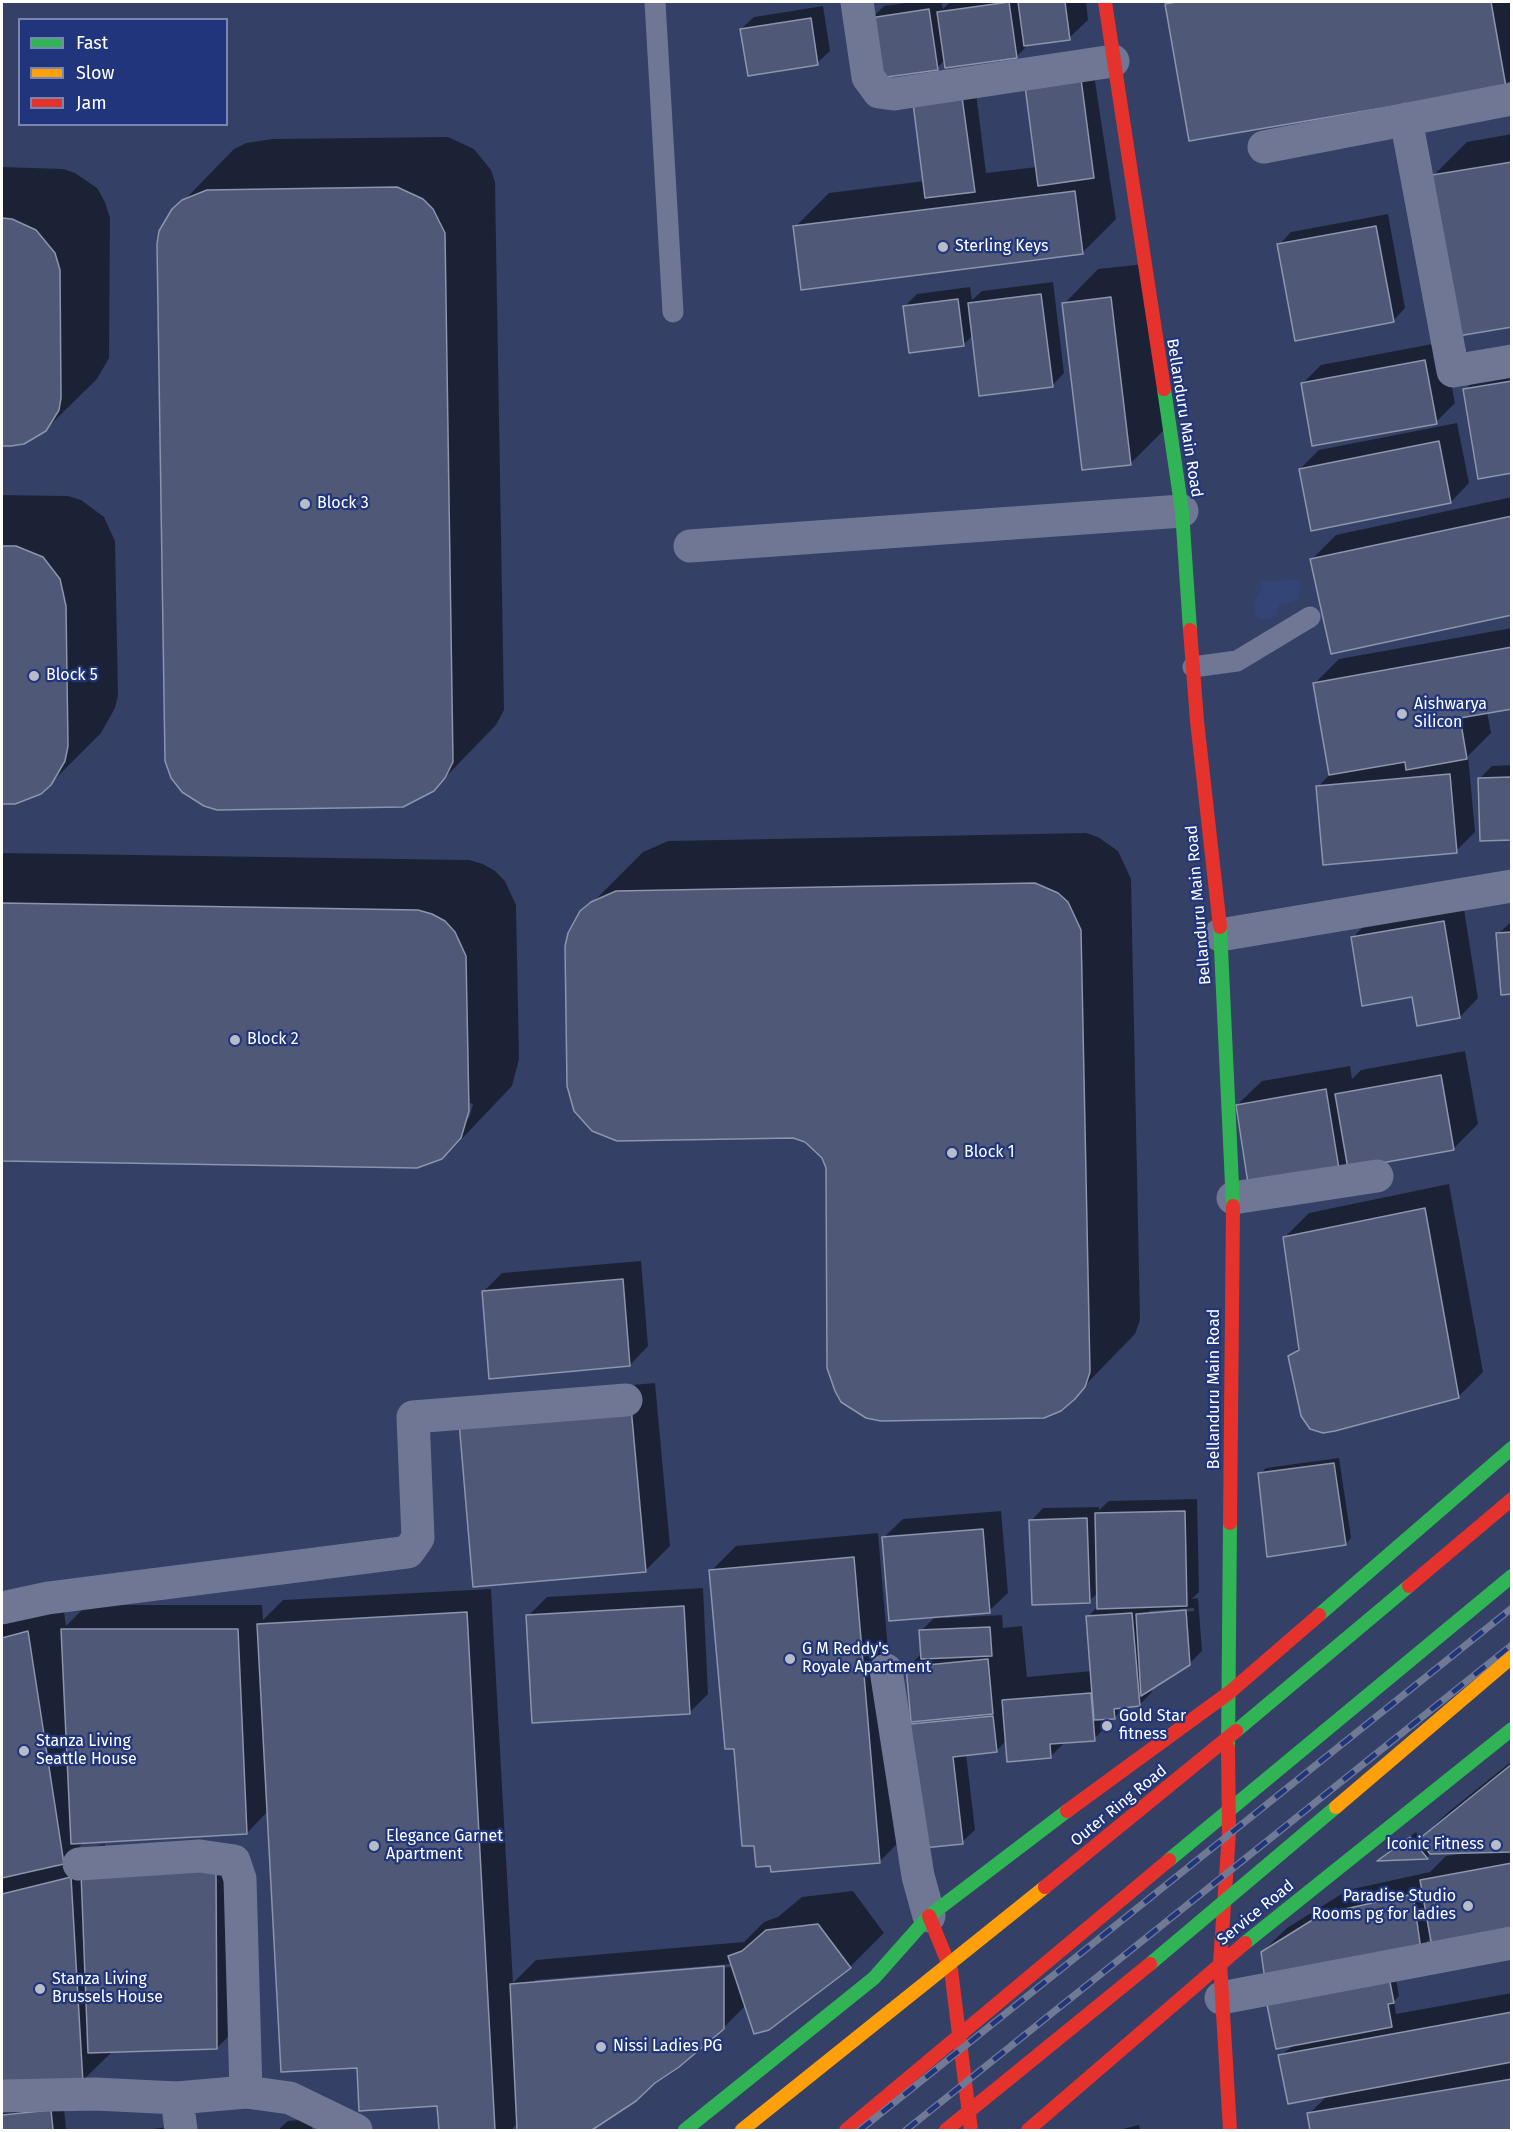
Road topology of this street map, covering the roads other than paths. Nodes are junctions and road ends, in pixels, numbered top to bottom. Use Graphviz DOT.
graph roads {
  1 [pos="655,2"];
  2 [pos="857,2"];
  3 [pos="1105,2"];
  4 [pos="1113,61"];
  5 [pos="1512,99"];
  6 [pos="1406,119"];
  7 [pos="1264,147"];
  8 [pos="673,312"];
  9 [pos="1512,361"];
  10 [pos="1182,511"];
  11 [pos="690,546"];
  12 [pos="1311,616"];
  13 [pos="1193,667"];
  14 [pos="1512,886"];
  15 [pos="1220,935"];
  16 [pos="1377,1176"];
  17 [pos="1233,1198"];
  18 [pos="626,1400"];
  19 [pos="1512,1448"];
  20 [pos="1512,1499"];
  21 [pos="1512,1576"];
  22 [pos="2,1608"];
  23 [pos="1512,1657"];
  24 [pos="886,1670"];
  25 [pos="1230,1692"];
  26 [pos="1512,1729"];
  27 [pos="1227,1812"];
  28 [pos="79,1864"];
  29 [pos="929,1916"];
  30 [pos="1512,1943"];
  31 [pos="1220,1963"];
  32 [pos="1221,1998"];
  33 [pos="959,2037"];
  34 [pos="246,2092"];
  35 [pos="2,2096"];
  36 [pos="177,2098"];
  37 [pos="181,2130"];
  38 [pos="356,2130"];
  39 [pos="685,2130"];
  40 [pos="742,2130"];
  41 [pos="846,2130"];
  42 [pos="946,2130"];
  43 [pos="971,2130"];
  44 [pos="1028,2130"];
  45 [pos="1230,2130"];
  1 -- 8 [label="lane"];
  2 -- 4 [label="street"];
  3 -- 4 [label="main road, Bellanduru Main Road"];
  4 -- 10 [label="main road, Bellanduru Main Road"];
  5 -- 6 [label="street"];
  6 -- 7 [label="street"];
  6 -- 9 [label="street"];
  10 -- 11 [label="street"];
  10 -- 13 [label="main road, Bellanduru Main Road"];
  12 -- 13 [label="lane"];
  13 -- 15 [label="main road, Bellanduru Main Road"];
  14 -- 15 [label="street"];
  15 -- 17 [label="main road, Bellanduru Main Road"];
  16 -- 17 [label="street"];
  17 -- 25 [label="main road, Bellanduru Main Road"];
  18 -- 22 [label="street"];
  19 -- 25 [label="main road"];
  20 -- 40 [label="main road, Outer Ring Road, bridge"];
  21 -- 27 [label="main road"];
  23 -- 42 [label="main road, bridge"];
  24 -- 29 [label="street"];
  25 -- 27 [label="main road, Bellanduru Main Road"];
  25 -- 29 [label="main road"];
  26 -- 31 [label="main road, Service Road"];
  27 -- 31 [label="main road, Bellanduru Main Road"];
  27 -- 33 [label="main road"];
  28 -- 34 [label="street"];
  29 -- 33 [label="main road"];
  29 -- 39 [label="main road"];
  30 -- 32 [label="street"];
  31 -- 32 [label="main road, Bellanduru Main Road"];
  31 -- 44 [label="main road, Service Road"];
  32 -- 45 [label="main road, Bellanduru Main Road"];
  33 -- 41 [label="main road"];
  33 -- 43 [label="main road"];
  34 -- 36 [label="street"];
  34 -- 38 [label="street"];
  35 -- 36 [label="street"];
  36 -- 37 [label="street"];
}
